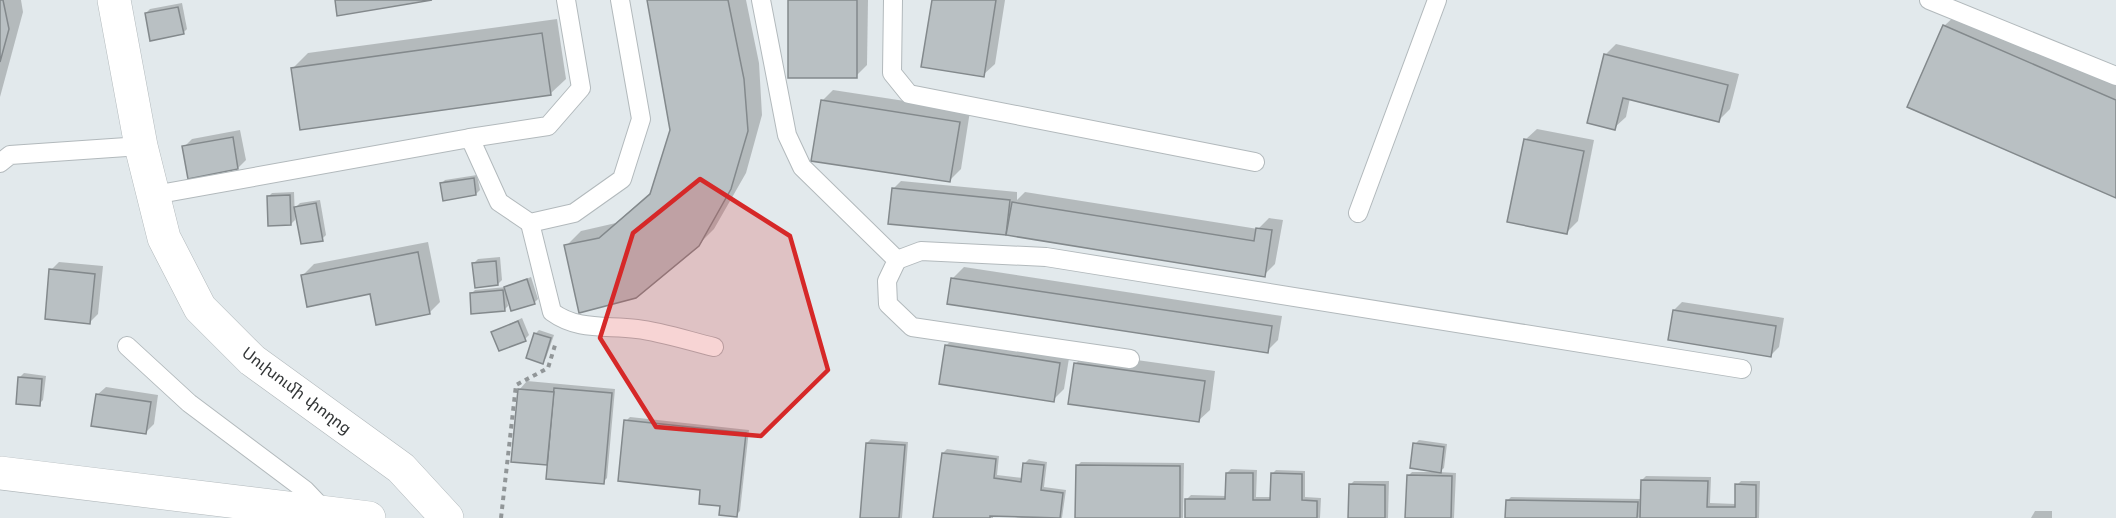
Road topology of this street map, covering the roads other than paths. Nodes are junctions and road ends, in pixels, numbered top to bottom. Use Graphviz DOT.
graph roads {
  1 [pos="114,0"];
  2 [pos="566,0"];
  3 [pos="620,0"];
  4 [pos="761,0"];
  5 [pos="893,0"];
  6 [pos="1437,0"];
  7 [pos="1929,0"];
  8 [pos="2116,76"];
  9 [pos="470,138"];
  10 [pos="141,146"];
  11 [pos="1255,162"];
  12 [pos="0,163"];
  13 [pos="154,195"];
  14 [pos="1358,213"];
  15 [pos="530,223"];
  16 [pos="897,260"];
  17 [pos="127,346"];
  18 [pos="714,347"];
  19 [pos="1130,359"];
  20 [pos="1742,369"];
  21 [pos="0,473"];
  22 [pos="328,513"];
  23 [pos="369,518"];
  24 [pos="447,518"];
  1 -- 10 [label="street, Սուխումի փողոց"];
  2 -- 9 [label="lane"];
  3 -- 15 [label="lane"];
  4 -- 16 [label="lane"];
  5 -- 11 [label="lane"];
  6 -- 14 [label="lane"];
  7 -- 8 [label="lane"];
  9 -- 13 [label="lane"];
  9 -- 15 [label="lane"];
  10 -- 12 [label="lane"];
  10 -- 13 [label="street, Սուխումի փողոց"];
  13 -- 24 [label="street, Սուխումի փողոց"];
  15 -- 18 [label="lane"];
  16 -- 19 [label="lane"];
  16 -- 20 [label="lane"];
  17 -- 22 [label="lane"];
  21 -- 22 [label="street"];
  22 -- 23 [label="street"];
}
